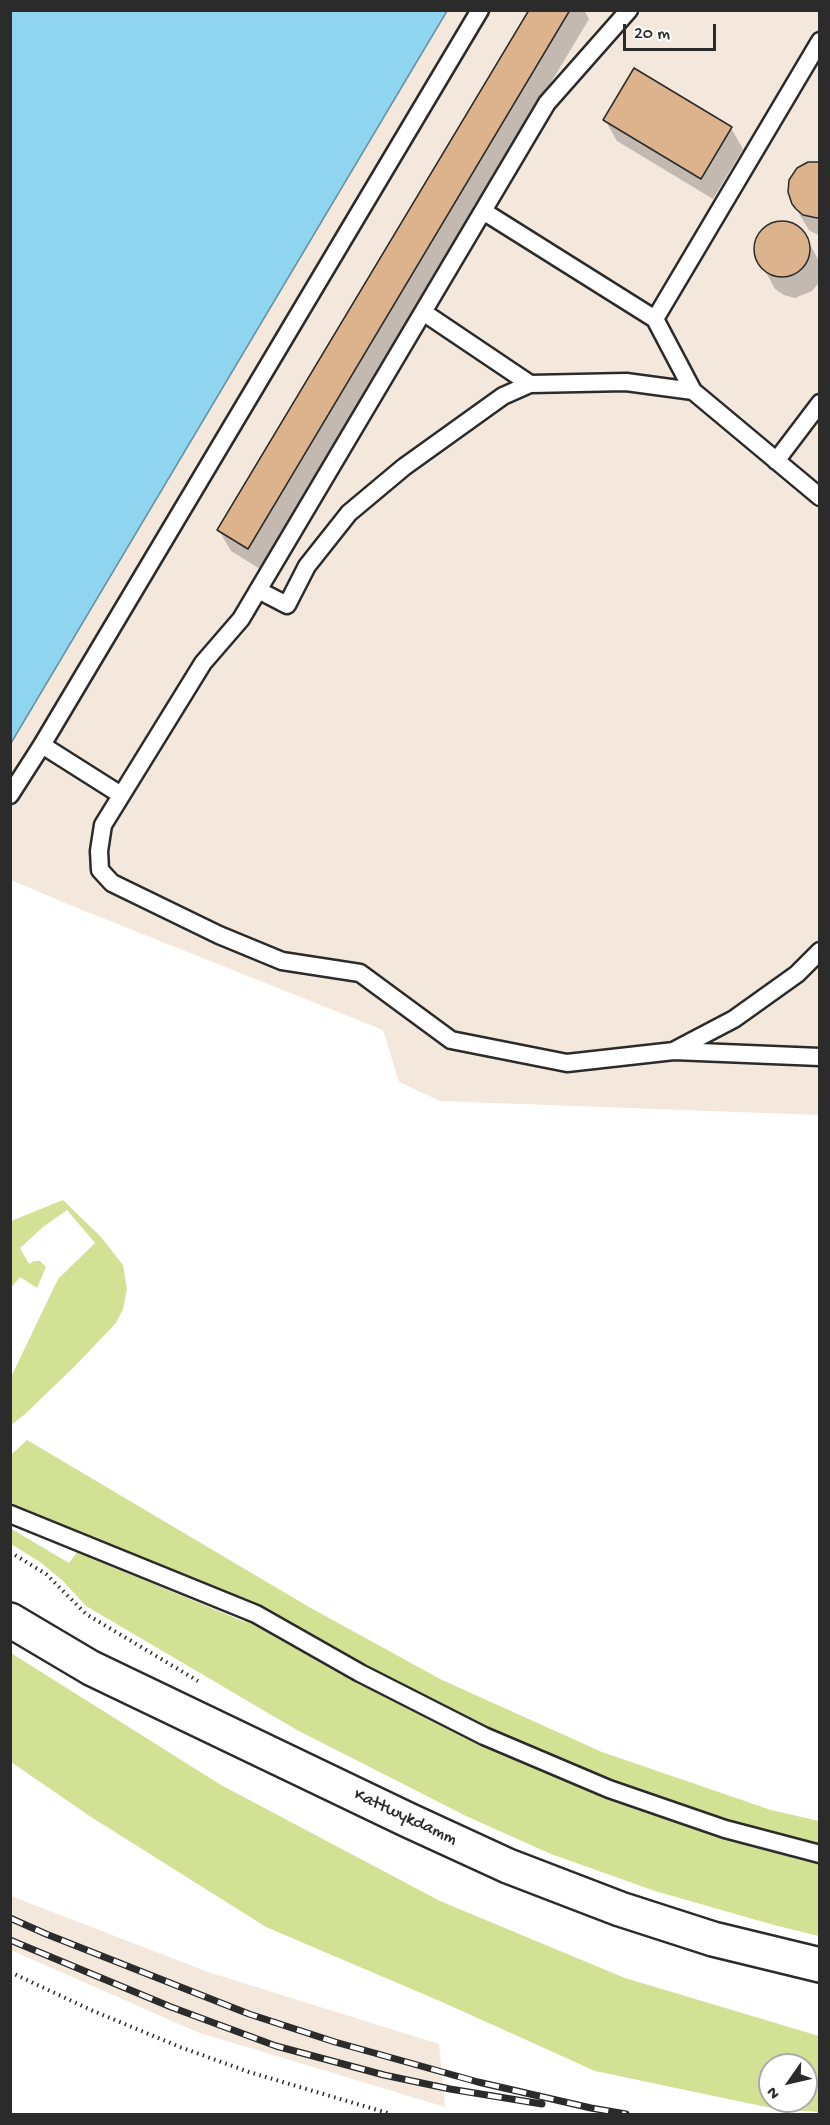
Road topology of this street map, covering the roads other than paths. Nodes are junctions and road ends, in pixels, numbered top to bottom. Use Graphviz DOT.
graph roads {
  1 [pos="480,10"];
  2 [pos="629,10"];
  3 [pos="819,41"];
  4 [pos="483,211"];
  5 [pos="423,312"];
  6 [pos="655,319"];
  7 [pos="530,384"];
  8 [pos="693,391"];
  9 [pos="819,403"];
  10 [pos="776,461"];
  11 [pos="819,497"];
  12 [pos="258,590"];
  13 [pos="42,745"];
  14 [pos="10,795"];
  15 [pos="121,795"];
  16 [pos="819,951"];
  17 [pos="674,1051"];
  18 [pos="819,1058"];
  19 [pos="10,1514"];
  20 [pos="10,1620"];
  21 [pos="819,1854"];
  22 [pos="819,1965"];
  1 -- 13 [label="lane"];
  2 -- 4 [label="lane"];
  3 -- 6 [label="lane"];
  4 -- 5 [label="lane"];
  4 -- 6 [label="lane"];
  5 -- 7 [label="lane"];
  5 -- 12 [label="lane"];
  6 -- 8 [label="lane"];
  7 -- 8 [label="lane"];
  7 -- 12 [label="lane"];
  8 -- 10 [label="lane"];
  9 -- 10 [label="lane"];
  10 -- 11 [label="lane"];
  12 -- 15 [label="lane"];
  13 -- 14 [label="lane"];
  13 -- 15 [label="lane"];
  15 -- 17 [label="lane"];
  16 -- 17 [label="lane"];
  17 -- 18 [label="lane"];
  19 -- 21 [label="lane"];
  20 -- 22 [label="main road, Kattwykdamm"];
}
